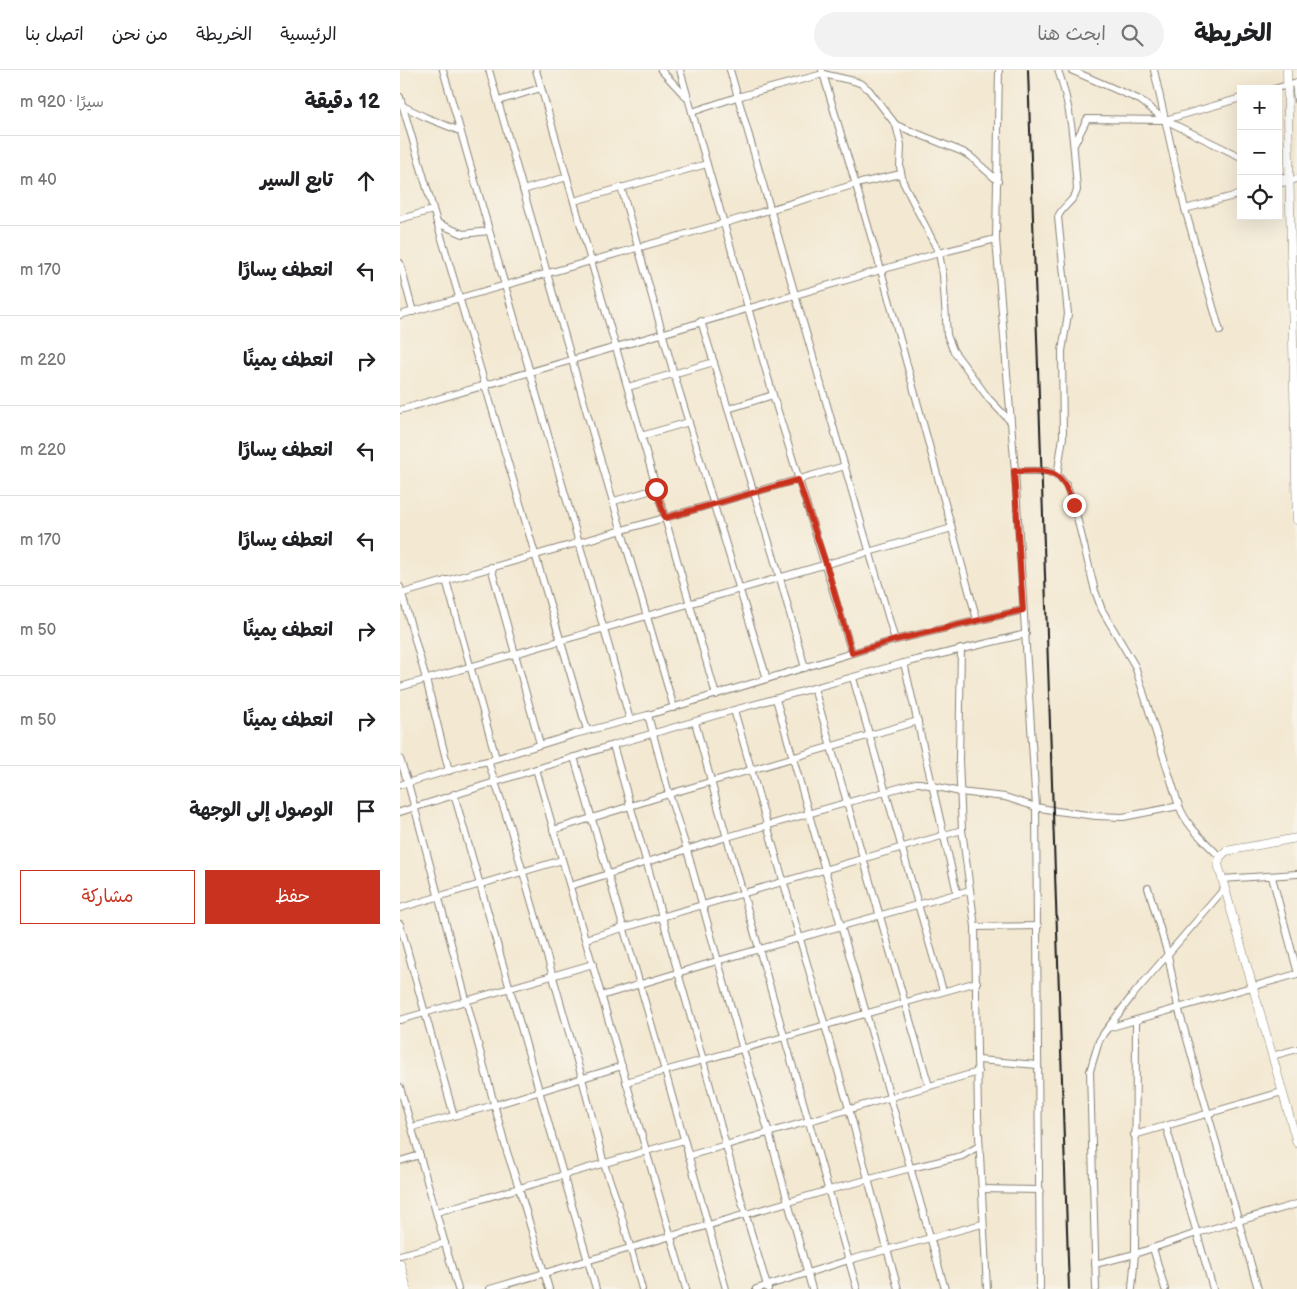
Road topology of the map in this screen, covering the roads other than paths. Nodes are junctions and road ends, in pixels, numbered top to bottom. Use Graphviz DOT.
graph roads {
  1 [pos="443,70"];
  2 [pos="489,70"];
  3 [pos="536,70"];
  4 [pos="661,70"];
  5 [pos="680,70"];
  6 [pos="730,70"];
  7 [pos="1000,70"];
  8 [pos="1058,70"];
  9 [pos="1071,70"];
  10 [pos="1154,70"];
  11 [pos="1287,70"];
  12 [pos="822,72"];
  13 [pos="1293,83"];
  14 [pos="541,88"];
  15 [pos="400,97"];
  16 [pos="737,97"];
  17 [pos="1237,99"];
  18 [pos="689,100"];
  19 [pos="1297,100"];
  20 [pos="498,101"];
  21 [pos="401,105"];
  22 [pos="692,112"];
  23 [pos="1165,120"];
  24 [pos="896,126"];
  25 [pos="460,131"];
  26 [pos="1074,146"];
  27 [pos="1237,155"];
  28 [pos="707,164"];
  29 [pos="900,174"];
  30 [pos="567,178"];
  31 [pos="1293,180"];
  32 [pos="998,181"];
  33 [pos="856,184"];
  34 [pos="622,188"];
  35 [pos="523,190"];
  36 [pos="1237,195"];
  37 [pos="574,201"];
  38 [pos="770,209"];
  39 [pos="1185,209"];
  40 [pos="433,210"];
  41 [pos="400,220"];
  42 [pos="437,222"];
  43 [pos="725,223"];
  44 [pos="489,231"];
  45 [pos="996,239"];
  46 [pos="639,247"];
  47 [pos="939,253"];
  48 [pos="591,260"];
  49 [pos="400,262"];
  50 [pos="881,270"];
  51 [pos="547,274"];
  52 [pos="505,286"];
  53 [pos="794,294"];
  54 [pos="459,299"];
  55 [pos="749,308"];
  56 [pos="413,312"];
  57 [pos="400,316"];
  58 [pos="701,321"];
  59 [pos="1220,331"];
  60 [pos="663,333"];
  61 [pos="616,347"];
  62 [pos="572,360"];
  63 [pos="714,362"];
  64 [pos="530,373"];
  65 [pos="674,374"];
  66 [pos="485,386"];
  67 [pos="628,387"];
  68 [pos="773,395"];
  69 [pos="400,410"];
  70 [pos="728,410"];
  71 [pos="1010,421"];
  72 [pos="689,422"];
  73 [pos="641,436"];
  74 [pos="845,466"];
  75 [pos="1014,471"];
  76 [pos="1057,476"];
  77 [pos="798,480"];
  78 [pos="656,489"];
  79 [pos="754,492"];
  80 [pos="614,501"];
  81 [pos="714,504"];
  82 [pos="665,518"];
  83 [pos="1297,520"];
  84 [pos="952,528"];
  85 [pos="622,529"];
  86 [pos="579,542"];
  87 [pos="870,552"];
  88 [pos="534,554"];
  89 [pos="826,564"];
  90 [pos="491,567"];
  91 [pos="780,578"];
  92 [pos="446,580"];
  93 [pos="740,590"];
  94 [pos="401,591"];
  95 [pos="691,604"];
  96 [pos="1023,610"];
  97 [pos="647,617"];
  98 [pos="977,620"];
  99 [pos="604,628"];
  100 [pos="1026,634"];
  101 [pos="560,640"];
  102 [pos="895,640"];
  103 [pos="961,649"];
  104 [pos="852,653"];
  105 [pos="515,654"];
  106 [pos="904,663"];
  107 [pos="471,667"];
  108 [pos="805,668"];
  109 [pos="853,678"];
  110 [pos="426,679"];
  111 [pos="767,679"];
  112 [pos="400,687"];
  113 [pos="814,688"];
  114 [pos="716,695"];
  115 [pos="776,699"];
  116 [pos="674,708"];
  117 [pos="734,710"];
  118 [pos="648,715"];
  119 [pos="630,720"];
  120 [pos="918,721"];
  121 [pos="696,722"];
  122 [pos="588,730"];
  123 [pos="653,734"];
  124 [pos="870,735"];
  125 [pos="540,744"];
  126 [pos="613,745"];
  127 [pos="830,747"];
  128 [pos="574,757"];
  129 [pos="792,757"];
  130 [pos="496,758"];
  131 [pos="400,759"];
  132 [pos="488,761"];
  133 [pos="536,769"];
  134 [pos="752,770"];
  135 [pos="449,771"];
  136 [pos="495,781"];
  137 [pos="712,781"];
  138 [pos="408,783"];
  139 [pos="400,785"];
  140 [pos="932,786"];
  141 [pos="886,792"];
  142 [pos="960,792"];
  143 [pos="454,794"];
  144 [pos="669,794"];
  145 [pos="847,804"];
  146 [pos="630,806"];
  147 [pos="1179,806"];
  148 [pos="1036,807"];
  149 [pos="414,808"];
  150 [pos="400,812"];
  151 [pos="810,815"];
  152 [pos="592,818"];
  153 [pos="768,826"];
  154 [pos="553,830"];
  155 [pos="962,830"];
  156 [pos="944,835"];
  157 [pos="728,838"];
  158 [pos="1297,838"];
  159 [pos="902,847"];
  160 [pos="686,850"];
  161 [pos="1220,857"];
  162 [pos="863,859"];
  163 [pos="562,860"];
  164 [pos="647,862"];
  165 [pos="825,869"];
  166 [pos="522,872"];
  167 [pos="608,874"];
  168 [pos="1297,874"];
  169 [pos="1272,877"];
  170 [pos="1222,879"];
  171 [pos="783,882"];
  172 [pos="480,884"];
  173 [pos="570,886"];
  174 [pos="1148,888"];
  175 [pos="1224,889"];
  176 [pos="970,890"];
  177 [pos="744,893"];
  178 [pos="957,893"];
  179 [pos="438,897"];
  180 [pos="702,904"];
  181 [pos="918,904"];
  182 [pos="400,908"];
  183 [pos="662,916"];
  184 [pos="880,916"];
  185 [pos="400,924"];
  186 [pos="842,926"];
  187 [pos="1038,926"];
  188 [pos="623,927"];
  189 [pos="975,927"];
  190 [pos="799,938"];
  191 [pos="585,939"];
  192 [pos="760,949"];
  193 [pos="1168,955"];
  194 [pos="717,961"];
  195 [pos="593,964"];
  196 [pos="1297,970"];
  197 [pos="678,973"];
  198 [pos="1297,974"];
  199 [pos="551,975"];
  200 [pos="977,982"];
  201 [pos="639,984"];
  202 [pos="1252,988"];
  203 [pos="511,989"];
  204 [pos="943,991"];
  205 [pos="601,996"];
  206 [pos="466,1001"];
  207 [pos="905,1002"];
  208 [pos="1178,1007"];
  209 [pos="426,1012"];
  210 [pos="867,1013"];
  211 [pos="400,1020"];
  212 [pos="1136,1021"];
  213 [pos="824,1025"];
  214 [pos="1108,1028"];
  215 [pos="785,1037"];
  216 [pos="1297,1049"];
  217 [pos="743,1050"];
  218 [pos="1272,1056"];
  219 [pos="704,1060"];
  220 [pos="978,1060"];
  221 [pos="1038,1065"];
  222 [pos="622,1066"];
  223 [pos="665,1071"];
  224 [pos="978,1072"];
  225 [pos="582,1078"];
  226 [pos="626,1082"];
  227 [pos="929,1086"];
  228 [pos="400,1087"];
  229 [pos="540,1091"];
  230 [pos="1282,1092"];
  231 [pos="890,1097"];
  232 [pos="495,1105"];
  233 [pos="849,1109"];
  234 [pos="1208,1114"];
  235 [pos="454,1116"];
  236 [pos="809,1121"];
  237 [pos="1166,1126"];
  238 [pos="412,1127"];
  239 [pos="769,1133"];
  240 [pos="1134,1135"];
  241 [pos="684,1140"];
  242 [pos="1297,1142"];
  243 [pos="725,1145"];
  244 [pos="979,1146"];
  245 [pos="646,1152"];
  246 [pos="420,1156"];
  247 [pos="688,1156"];
  248 [pos="400,1161"];
  249 [pos="604,1164"];
  250 [pos="911,1168"];
  251 [pos="563,1176"];
  252 [pos="868,1179"];
  253 [pos="519,1188"];
  254 [pos="982,1189"];
  255 [pos="829,1190"];
  256 [pos="1040,1190"];
  257 [pos="787,1202"];
  258 [pos="1297,1204"];
  259 [pos="437,1212"];
  260 [pos="745,1214"];
  261 [pos="1237,1221"];
  262 [pos="982,1224"];
  263 [pos="707,1225"];
  264 [pos="1197,1233"];
  265 [pos="670,1236"];
  266 [pos="931,1238"];
  267 [pos="445,1242"];
  268 [pos="630,1248"];
  269 [pos="1153,1248"];
  270 [pos="888,1250"];
  271 [pos="1135,1254"];
  272 [pos="400,1255"];
  273 [pos="849,1260"];
  274 [pos="588,1261"];
  275 [pos="400,1263"];
  276 [pos="1095,1264"];
  277 [pos="808,1272"];
  278 [pos="544,1274"];
  279 [pos="767,1287"];
  280 [pos="407,1289"];
  281 [pos="458,1289"];
  282 [pos="490,1289"];
  283 [pos="549,1289"];
  284 [pos="596,1289"];
  285 [pos="642,1289"];
  286 [pos="686,1289"];
  287 [pos="726,1289"];
  288 [pos="756,1289"];
  289 [pos="812,1289"];
  290 [pos="858,1289"];
  291 [pos="898,1289"];
  292 [pos="945,1289"];
  293 [pos="986,1289"];
  294 [pos="1040,1289"];
  295 [pos="1096,1289"];
  296 [pos="1132,1289"];
  297 [pos="1165,1289"];
  298 [pos="1214,1289"];
  299 [pos="1258,1289"];
  1 -- 25 [label="street"];
  2 -- 20 [label="street"];
  3 -- 14 [label="street"];
  4 -- 18 [label="street"];
  5 -- 18 [label="street"];
  6 -- 16 [label="street"];
  7 -- 32 [label="street"];
  8 -- 26 [label="street"];
  9 -- 23 [label="street"];
  10 -- 23 [label="street"];
  11 -- 13 [label="street"];
  12 -- 16 [label="street"];
  12 -- 24 [label="street"];
  12 -- 33 [label="street"];
  13 -- 19 [label="street"];
  13 -- 31 [label="street"];
  14 -- 20 [label="street"];
  14 -- 30 [label="street"];
  15 -- 21 [label="street"];
  16 -- 22 [label="street"];
  16 -- 38 [label="street"];
  17 -- 23 [label="street"];
  18 -- 22 [label="street"];
  20 -- 35 [label="street"];
  21 -- 25 [label="street"];
  21 -- 40 [label="street"];
  22 -- 28 [label="street"];
  23 -- 26 [label="street"];
  23 -- 27 [label="street"];
  23 -- 39 [label="street"];
  24 -- 29 [label="street"];
  24 -- 32 [label="street"];
  25 -- 44 [label="street"];
  26 -- 76 [label="street"];
  28 -- 34 [label="street"];
  28 -- 43 [label="street"];
  29 -- 33 [label="street"];
  29 -- 47 [label="street"];
  30 -- 35 [label="street"];
  30 -- 37 [label="street"];
  31 -- 83 [label="street"];
  32 -- 45 [label="street"];
  33 -- 38 [label="street"];
  33 -- 50 [label="street"];
  34 -- 37 [label="street"];
  34 -- 46 [label="street"];
  35 -- 51 [label="street"];
  36 -- 39 [label="street"];
  37 -- 48 [label="street"];
  38 -- 43 [label="street"];
  38 -- 53 [label="street"];
  39 -- 59 [label="street"];
  40 -- 41 [label="street"];
  40 -- 42 [label="street"];
  42 -- 44 [label="street"];
  42 -- 54 [label="street"];
  43 -- 46 [label="street"];
  43 -- 55 [label="street"];
  44 -- 52 [label="street"];
  45 -- 47 [label="street"];
  45 -- 71 [label="street"];
  46 -- 48 [label="street"];
  46 -- 60 [label="street"];
  47 -- 50 [label="street"];
  47 -- 71 [label="street"];
  48 -- 51 [label="street"];
  48 -- 61 [label="street"];
  49 -- 56 [label="street"];
  50 -- 53 [label="street"];
  50 -- 84 [label="street"];
  51 -- 52 [label="street"];
  51 -- 62 [label="street"];
  52 -- 54 [label="street"];
  52 -- 64 [label="street"];
  53 -- 55 [label="street"];
  53 -- 74 [label="street"];
  54 -- 56 [label="street"];
  54 -- 66 [label="street"];
  55 -- 58 [label="street"];
  55 -- 68 [label="street"];
  56 -- 57 [label="street"];
  58 -- 60 [label="street"];
  58 -- 63 [label="street"];
  60 -- 61 [label="street"];
  60 -- 65 [label="street"];
  61 -- 62 [label="street"];
  61 -- 67 [label="street"];
  62 -- 64 [label="street"];
  62 -- 80 [label="street"];
  63 -- 65 [label="street"];
  63 -- 70 [label="street"];
  64 -- 66 [label="street"];
  64 -- 86 [label="street"];
  65 -- 67 [label="street"];
  65 -- 72 [label="street"];
  66 -- 69 [label="street"];
  66 -- 88 [label="street"];
  67 -- 73 [label="street"];
  68 -- 70 [label="street"];
  68 -- 77 [label="street"];
  70 -- 79 [label="street"];
  71 -- 75 [label="street"];
  72 -- 73 [label="street"];
  72 -- 81 [label="street"];
  73 -- 78 [label="street"];
  74 -- 77 [label="street"];
  74 -- 87 [label="street"];
  75 -- 76 [label="street"];
  75 -- 96 [label="street"];
  76 -- 147 [label="street"];
  77 -- 79 [label="street"];
  77 -- 89 [label="street"];
  78 -- 80 [label="street"];
  78 -- 82 [label="street"];
  79 -- 81 [label="street"];
  79 -- 91 [label="street"];
  80 -- 85 [label="street"];
  81 -- 82 [label="street"];
  81 -- 93 [label="street"];
  82 -- 85 [label="street"];
  82 -- 95 [label="street"];
  84 -- 87 [label="street"];
  84 -- 98 [label="street"];
  85 -- 86 [label="street"];
  85 -- 97 [label="street"];
  86 -- 88 [label="street"];
  86 -- 99 [label="street"];
  87 -- 89 [label="street"];
  87 -- 102 [label="street"];
  88 -- 90 [label="street"];
  88 -- 101 [label="street"];
  89 -- 91 [label="street"];
  89 -- 104 [label="street"];
  90 -- 92 [label="street"];
  90 -- 105 [label="street"];
  91 -- 93 [label="street"];
  91 -- 108 [label="street"];
  92 -- 94 [label="street"];
  92 -- 107 [label="street"];
  93 -- 95 [label="street"];
  93 -- 111 [label="street"];
  94 -- 110 [label="street"];
  95 -- 97 [label="street"];
  95 -- 114 [label="street"];
  96 -- 98 [label="street"];
  96 -- 100 [label="street"];
  97 -- 99 [label="street"];
  97 -- 116 [label="street"];
  98 -- 102 [label="street"];
  99 -- 101 [label="street"];
  99 -- 119 [label="street"];
  100 -- 103 [label="street"];
  100 -- 148 [label="street"];
  101 -- 105 [label="street"];
  101 -- 122 [label="street"];
  102 -- 104 [label="street"];
  103 -- 106 [label="street"];
  103 -- 142 [label="street"];
  104 -- 108 [label="street"];
  105 -- 107 [label="street"];
  105 -- 125 [label="street"];
  106 -- 109 [label="street"];
  106 -- 120 [label="street"];
  107 -- 110 [label="street"];
  107 -- 130 [label="street"];
  108 -- 111 [label="street"];
  109 -- 113 [label="street"];
  109 -- 124 [label="street"];
  110 -- 112 [label="street"];
  110 -- 135 [label="street"];
  111 -- 114 [label="street"];
  113 -- 115 [label="street"];
  113 -- 127 [label="street"];
  114 -- 116 [label="street"];
  115 -- 117 [label="street"];
  115 -- 129 [label="street"];
  116 -- 118 [label="street"];
  117 -- 121 [label="street"];
  117 -- 134 [label="street"];
  118 -- 119 [label="street"];
  118 -- 123 [label="street"];
  119 -- 122 [label="street"];
  120 -- 124 [label="street"];
  120 -- 140 [label="street"];
  121 -- 123 [label="street"];
  121 -- 137 [label="street"];
  122 -- 125 [label="street"];
  123 -- 126 [label="street"];
  123 -- 144 [label="street"];
  124 -- 127 [label="street"];
  124 -- 141 [label="street"];
  125 -- 130 [label="street"];
  126 -- 128 [label="street"];
  126 -- 146 [label="street"];
  127 -- 129 [label="street"];
  127 -- 145 [label="street"];
  128 -- 133 [label="street"];
  128 -- 152 [label="street"];
  129 -- 134 [label="street"];
  129 -- 151 [label="street"];
  130 -- 132 [label="street"];
  131 -- 138 [label="street"];
  132 -- 135 [label="street"];
  132 -- 136 [label="street"];
  133 -- 136 [label="street"];
  133 -- 154 [label="street"];
  134 -- 137 [label="street"];
  134 -- 153 [label="street"];
  135 -- 138 [label="street"];
  136 -- 143 [label="street"];
  136 -- 166 [label="street"];
  137 -- 144 [label="street"];
  137 -- 157 [label="street"];
  138 -- 139 [label="street"];
  138 -- 149 [label="street"];
  140 -- 141 [label="street"];
  140 -- 142 [label="street"];
  140 -- 156 [label="street"];
  141 -- 145 [label="street"];
  141 -- 159 [label="street"];
  142 -- 148 [label="street"];
  142 -- 155 [label="street"];
  143 -- 149 [label="street"];
  143 -- 172 [label="street"];
  144 -- 146 [label="street"];
  144 -- 160 [label="street"];
  145 -- 151 [label="street"];
  145 -- 162 [label="street"];
  146 -- 152 [label="street"];
  146 -- 164 [label="street"];
  147 -- 148 [label="street"];
  147 -- 161 [label="street"];
  148 -- 187 [label="street"];
  149 -- 150 [label="street"];
  149 -- 179 [label="street"];
  151 -- 153 [label="street"];
  151 -- 165 [label="street"];
  152 -- 154 [label="street"];
  152 -- 167 [label="street"];
  153 -- 157 [label="street"];
  153 -- 171 [label="street"];
  154 -- 163 [label="street"];
  155 -- 156 [label="street"];
  155 -- 176 [label="street"];
  156 -- 159 [label="street"];
  156 -- 178 [label="street"];
  157 -- 160 [label="street"];
  157 -- 177 [label="street"];
  158 -- 161 [label="street"];
  159 -- 162 [label="street"];
  159 -- 181 [label="street"];
  160 -- 164 [label="street"];
  160 -- 180 [label="street"];
  161 -- 170 [label="street"];
  162 -- 165 [label="street"];
  162 -- 184 [label="street"];
  163 -- 166 [label="street"];
  163 -- 173 [label="street"];
  164 -- 167 [label="street"];
  164 -- 183 [label="street"];
  165 -- 171 [label="street"];
  165 -- 186 [label="street"];
  166 -- 172 [label="street"];
  166 -- 199 [label="street"];
  167 -- 173 [label="street"];
  167 -- 188 [label="street"];
  168 -- 169 [label="street"];
  169 -- 170 [label="street"];
  169 -- 196 [label="street"];
  170 -- 175 [label="street"];
  171 -- 177 [label="street"];
  171 -- 190 [label="street"];
  172 -- 179 [label="street"];
  172 -- 203 [label="street"];
  173 -- 191 [label="street"];
  174 -- 193 [label="street"];
  175 -- 193 [label="street"];
  175 -- 202 [label="street"];
  176 -- 178 [label="street"];
  176 -- 189 [label="street"];
  177 -- 180 [label="street"];
  177 -- 192 [label="street"];
  178 -- 181 [label="street"];
  179 -- 182 [label="street"];
  179 -- 206 [label="street"];
  180 -- 183 [label="street"];
  180 -- 194 [label="street"];
  181 -- 184 [label="street"];
  181 -- 204 [label="street"];
  183 -- 188 [label="street"];
  183 -- 197 [label="street"];
  184 -- 186 [label="street"];
  184 -- 207 [label="street"];
  185 -- 209 [label="street"];
  186 -- 190 [label="street"];
  186 -- 210 [label="street"];
  187 -- 189 [label="street"];
  187 -- 221 [label="street"];
  188 -- 191 [label="street"];
  188 -- 201 [label="street"];
  189 -- 200 [label="street"];
  190 -- 192 [label="street"];
  190 -- 213 [label="street"];
  191 -- 195 [label="street"];
  192 -- 194 [label="street"];
  192 -- 215 [label="street"];
  193 -- 208 [label="street"];
  193 -- 214 [label="street"];
  194 -- 197 [label="street"];
  194 -- 217 [label="street"];
  195 -- 199 [label="street"];
  195 -- 205 [label="street"];
  197 -- 201 [label="street"];
  197 -- 219 [label="street"];
  198 -- 202 [label="street"];
  199 -- 203 [label="street"];
  199 -- 225 [label="street"];
  200 -- 204 [label="street"];
  200 -- 220 [label="street"];
  201 -- 205 [label="street"];
  201 -- 223 [label="street"];
  202 -- 208 [label="street"];
  202 -- 218 [label="street"];
  203 -- 206 [label="street"];
  203 -- 229 [label="street"];
  204 -- 207 [label="street"];
  205 -- 222 [label="street"];
  206 -- 209 [label="street"];
  206 -- 232 [label="street"];
  207 -- 210 [label="street"];
  207 -- 227 [label="street"];
  208 -- 212 [label="street"];
  208 -- 234 [label="street"];
  209 -- 211 [label="street"];
  209 -- 235 [label="street"];
  210 -- 213 [label="street"];
  210 -- 231 [label="street"];
  212 -- 214 [label="street"];
  212 -- 240 [label="street"];
  213 -- 215 [label="street"];
  213 -- 233 [label="street"];
  214 -- 276 [label="street"];
  215 -- 217 [label="street"];
  215 -- 236 [label="street"];
  216 -- 218 [label="street"];
  217 -- 219 [label="street"];
  217 -- 239 [label="street"];
  218 -- 230 [label="street"];
  219 -- 223 [label="street"];
  219 -- 243 [label="street"];
  220 -- 221 [label="street"];
  220 -- 224 [label="street"];
  221 -- 256 [label="street"];
  222 -- 225 [label="street"];
  222 -- 226 [label="street"];
  223 -- 226 [label="street"];
  223 -- 241 [label="street"];
  224 -- 227 [label="street"];
  224 -- 244 [label="street"];
  225 -- 229 [label="street"];
  225 -- 249 [label="street"];
  226 -- 245 [label="street"];
  227 -- 231 [label="street"];
  228 -- 238 [label="street"];
  229 -- 232 [label="street"];
  229 -- 251 [label="street"];
  230 -- 234 [label="street"];
  230 -- 242 [label="street"];
  231 -- 233 [label="street"];
  231 -- 250 [label="street"];
  232 -- 235 [label="street"];
  232 -- 253 [label="street"];
  233 -- 236 [label="street"];
  233 -- 252 [label="street"];
  234 -- 237 [label="street"];
  234 -- 261 [label="street"];
  235 -- 238 [label="street"];
  236 -- 239 [label="street"];
  236 -- 255 [label="street"];
  237 -- 240 [label="street"];
  237 -- 264 [label="street"];
  238 -- 246 [label="street"];
  239 -- 243 [label="street"];
  239 -- 257 [label="street"];
  240 -- 271 [label="street"];
  241 -- 245 [label="street"];
  241 -- 247 [label="street"];
  243 -- 247 [label="street"];
  243 -- 260 [label="street"];
  244 -- 250 [label="street"];
  244 -- 254 [label="street"];
  245 -- 249 [label="street"];
  245 -- 265 [label="street"];
  246 -- 248 [label="street"];
  246 -- 259 [label="street"];
  247 -- 263 [label="street"];
  249 -- 251 [label="street"];
  249 -- 268 [label="street"];
  250 -- 252 [label="street"];
  250 -- 266 [label="street"];
  251 -- 253 [label="street"];
  251 -- 274 [label="street"];
  252 -- 255 [label="street"];
  252 -- 270 [label="street"];
  253 -- 259 [label="street"];
  253 -- 278 [label="street"];
  254 -- 256 [label="street"];
  254 -- 262 [label="street"];
  255 -- 257 [label="street"];
  255 -- 273 [label="street"];
  256 -- 294 [label="street"];
  257 -- 260 [label="street"];
  257 -- 277 [label="street"];
  258 -- 261 [label="street"];
  259 -- 267 [label="street"];
  260 -- 263 [label="street"];
  260 -- 279 [label="street"];
  261 -- 264 [label="street"];
  261 -- 299 [label="street"];
  262 -- 266 [label="street"];
  262 -- 293 [label="street"];
  263 -- 265 [label="street"];
  263 -- 287 [label="street"];
  264 -- 269 [label="street"];
  264 -- 298 [label="street"];
  265 -- 268 [label="street"];
  265 -- 286 [label="street"];
  266 -- 270 [label="street"];
  266 -- 292 [label="street"];
  267 -- 272 [label="street"];
  267 -- 281 [label="street"];
  268 -- 274 [label="street"];
  268 -- 285 [label="street"];
  269 -- 271 [label="street"];
  269 -- 297 [label="street"];
  270 -- 273 [label="street"];
  270 -- 291 [label="street"];
  271 -- 276 [label="street"];
  271 -- 296 [label="street"];
  273 -- 277 [label="street"];
  273 -- 290 [label="street"];
  274 -- 278 [label="street"];
  274 -- 284 [label="street"];
  275 -- 280 [label="street"];
  276 -- 295 [label="street"];
  277 -- 279 [label="street"];
  277 -- 289 [label="street"];
  278 -- 282 [label="street"];
  278 -- 283 [label="street"];
  279 -- 288 [label="street"];
}
